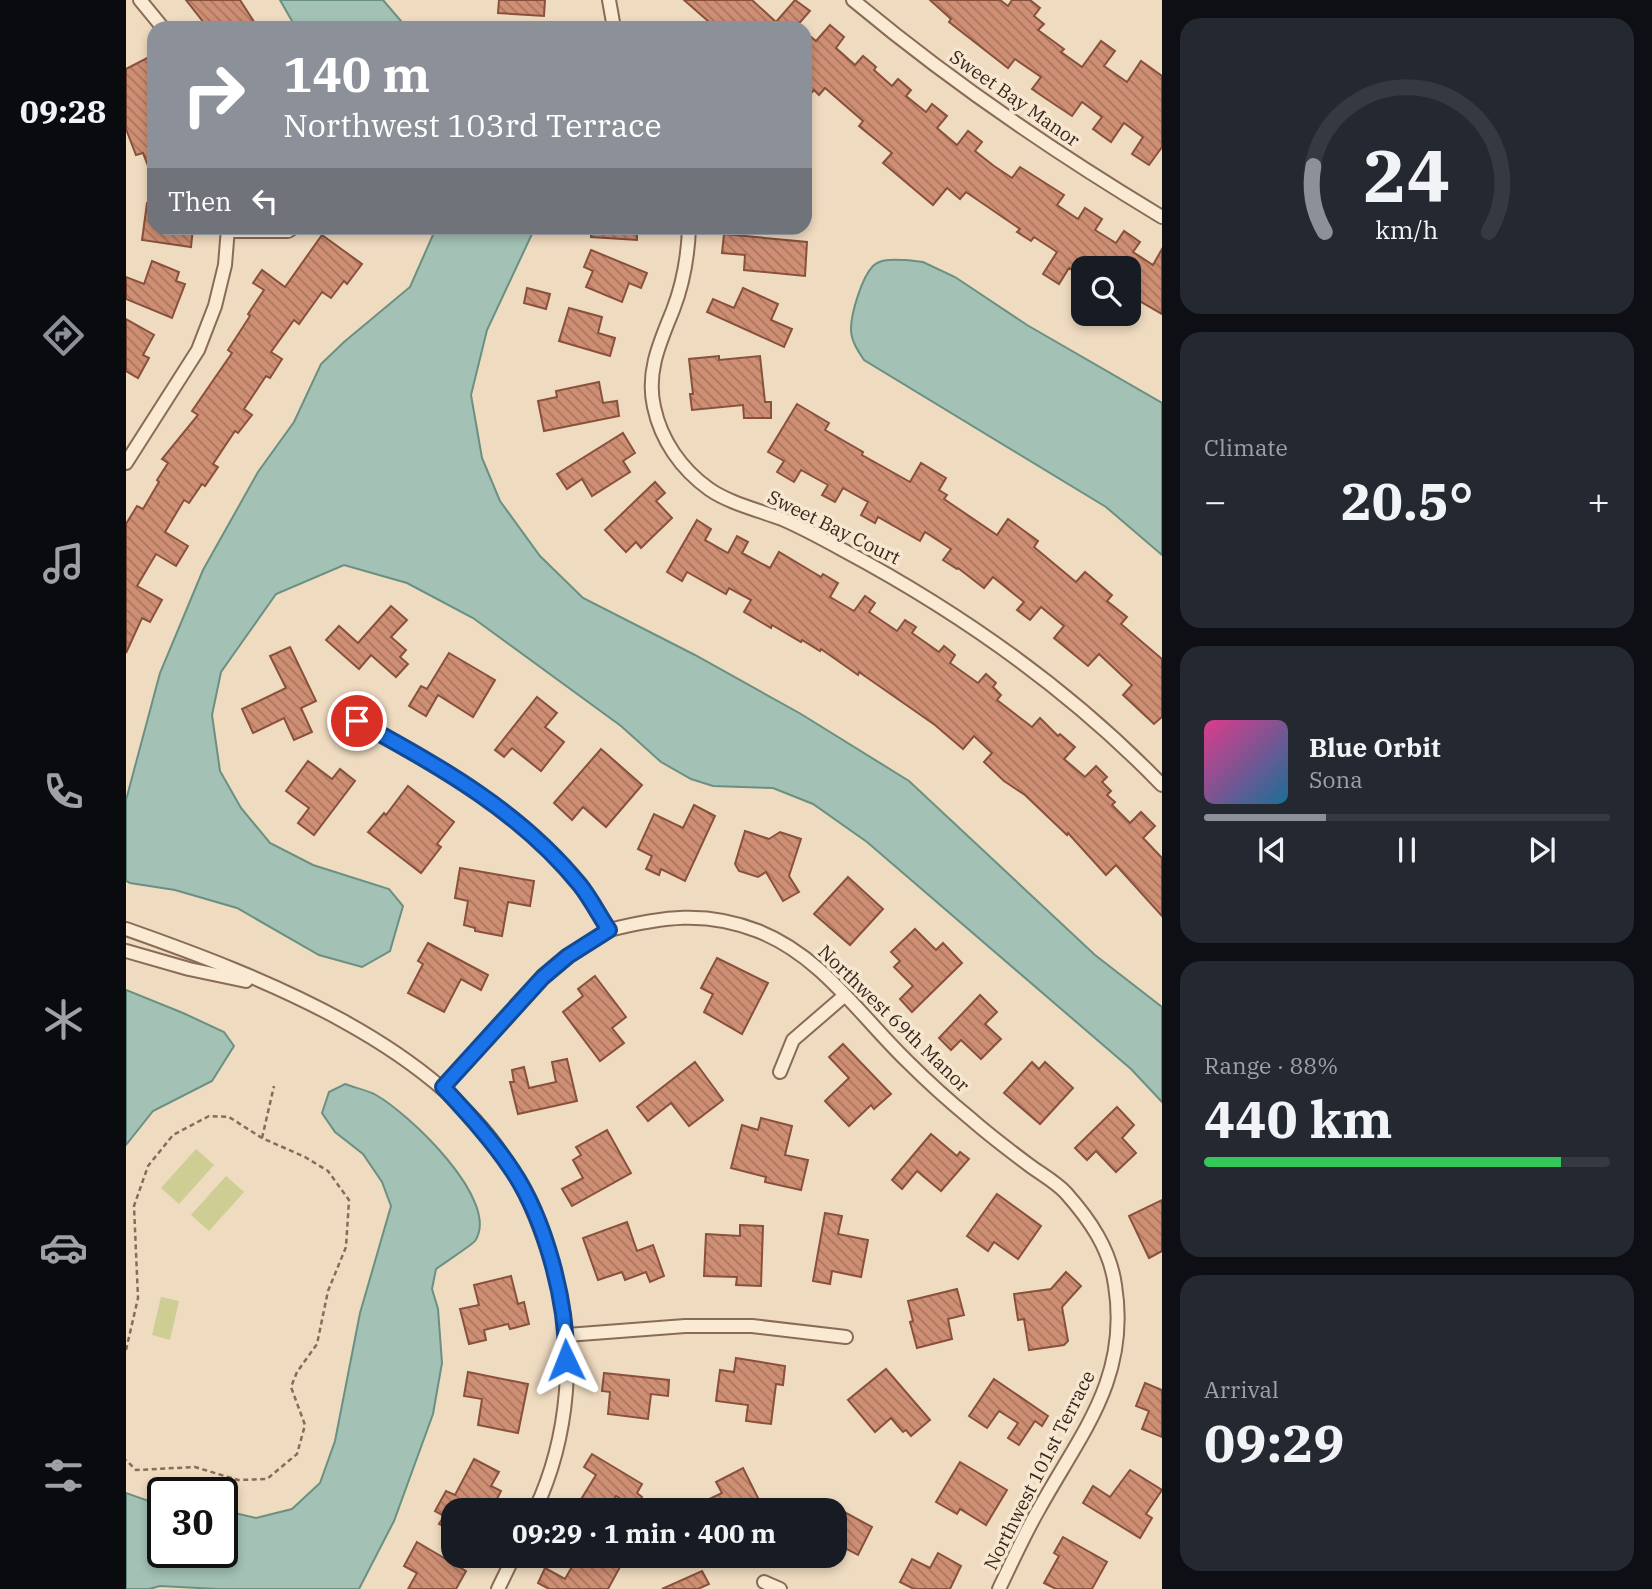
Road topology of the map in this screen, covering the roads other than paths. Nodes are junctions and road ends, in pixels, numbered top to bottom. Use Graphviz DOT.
graph roads {
  1 [pos="140,0"];
  2 [pos="609,0"];
  3 [pos="853,0"];
  4 [pos="157,21"];
  5 [pos="613,21"];
  6 [pos="1162,217"];
  7 [pos="228,235"];
  8 [pos="688,235"];
  9 [pos="126,463"];
  10 [pos="357,721"];
  11 [pos="1162,785"];
  12 [pos="126,929"];
  13 [pos="609,930"];
  14 [pos="126,951"];
  15 [pos="273,987"];
  16 [pos="844,996"];
  17 [pos="780,1072"];
  18 [pos="443,1087"];
  19 [pos="1115,1284"];
  20 [pos="567,1335"];
  21 [pos="846,1337"];
  22 [pos="541,1498"];
  23 [pos="508,1568"];
  24 [pos="764,1582"];
  25 [pos="498,1589"];
  26 [pos="780,1589"];
  27 [pos="999,1589"];
  1 -- 4 [label="street"];
  2 -- 5 [label="street"];
  3 -- 6 [label="street, Sweet Bay Manor"];
  7 -- 9 [label="street"];
  8 -- 11 [label="street, Sweet Bay Court"];
  10 -- 13 [label="street"];
  12 -- 15 [label="street"];
  13 -- 16 [label="street, Northwest 69th Manor"];
  13 -- 18 [label="street, Northwest 69th Manor"];
  14 -- 15 [label="street"];
  15 -- 18 [label="street"];
  16 -- 17 [label="street"];
  16 -- 19 [label="street, Northwest 69th Manor"];
  18 -- 20 [label="street"];
  19 -- 27 [label="street, Northwest 101st Terrace"];
  20 -- 21 [label="street"];
  20 -- 22 [label="street"];
  23 -- 25 [label="street"];
  24 -- 26 [label="street"];
}
